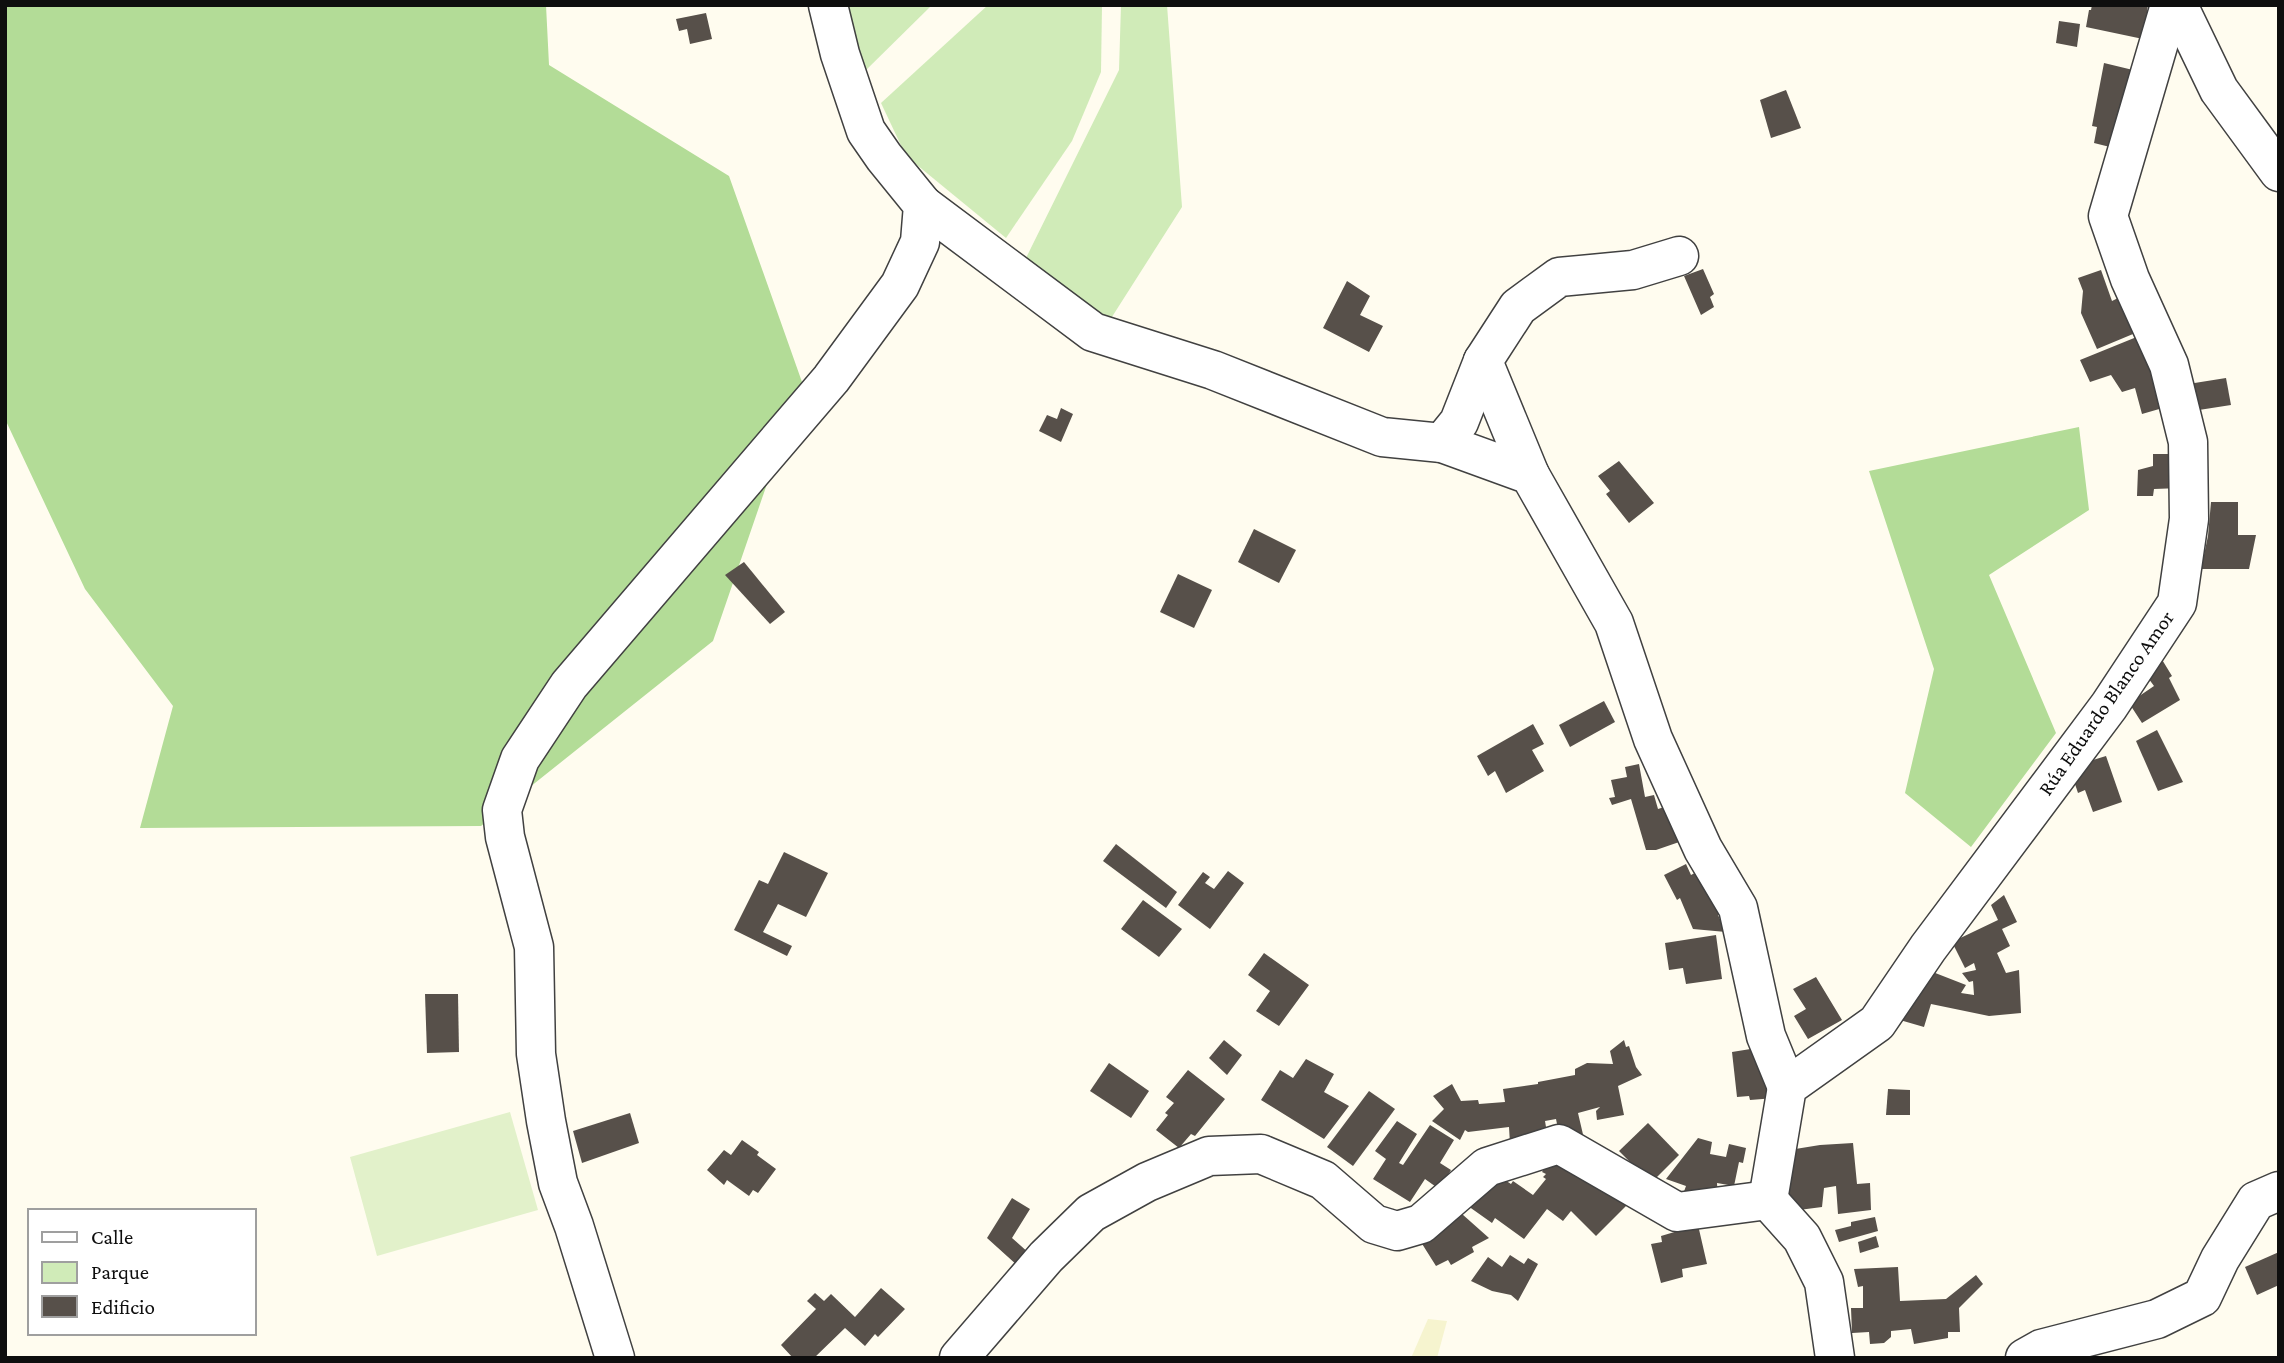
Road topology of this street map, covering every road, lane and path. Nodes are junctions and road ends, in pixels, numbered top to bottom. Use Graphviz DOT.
graph roads {
  1 [pos="828,5"];
  2 [pos="2170,5"];
  3 [pos="2178,5"];
  4 [pos="2279,172"];
  5 [pos="923,205"];
  6 [pos="1679,256"];
  7 [pos="1483,361"];
  8 [pos="1442,443"];
  9 [pos="1530,475"];
  10 [pos="1787,1087"];
  11 [pos="2279,1191"];
  12 [pos="1768,1199"];
  13 [pos="615,1358"];
  14 [pos="959,1358"];
  15 [pos="1835,1358"];
  16 [pos="2025,1358"];
  1 -- 5 [label="street"];
  2 -- 10 [label="street, Rúa Eduardo Blanco Amor"];
  3 -- 4 [label="street"];
  5 -- 8 [label="street"];
  5 -- 13 [label="street"];
  6 -- 7 [label="street"];
  7 -- 8 [label="street"];
  7 -- 9 [label="street"];
  8 -- 9 [label="street"];
  9 -- 10 [label="street"];
  10 -- 12 [label="street"];
  11 -- 16 [label="street"];
  12 -- 14 [label="street"];
  12 -- 15 [label="street"];
}
